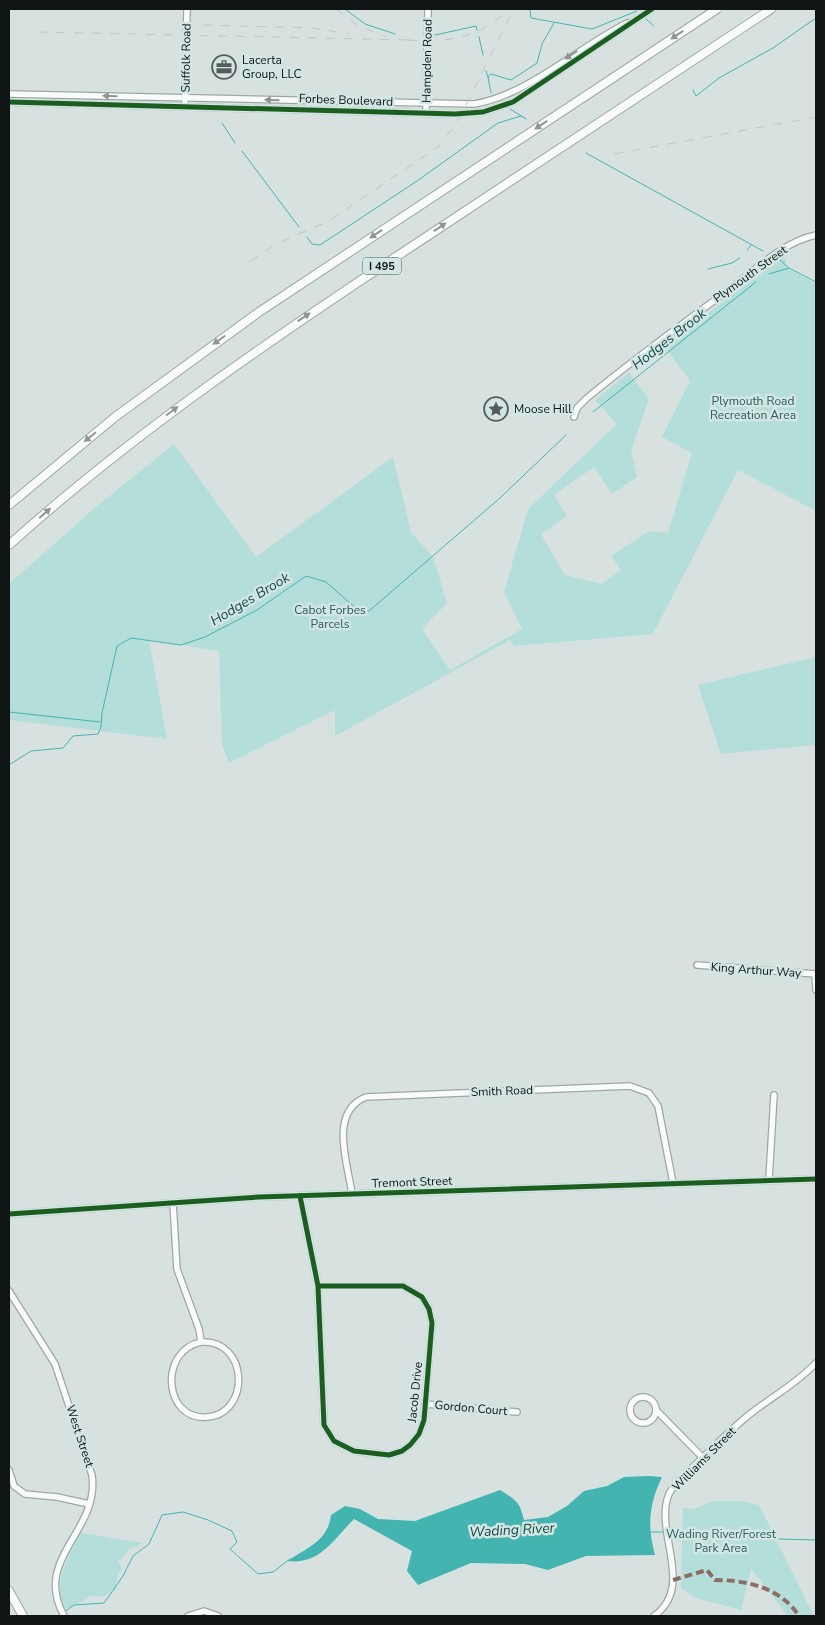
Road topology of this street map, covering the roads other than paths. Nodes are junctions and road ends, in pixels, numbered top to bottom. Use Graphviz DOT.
graph roads {
  1 [pos="187,9"];
  2 [pos="428,9"];
  3 [pos="652,9"];
  4 [pos="718,9"];
  5 [pos="771,9"];
  6 [pos="644,14"];
  7 [pos="9,94"];
  8 [pos="185,98"];
  9 [pos="9,102"];
  10 [pos="426,104"];
  11 [pos="463,105"];
  12 [pos="185,106"];
  13 [pos="426,113"];
  14 [pos="463,114"];
  15 [pos="816,235"];
  16 [pos="574,416"];
  17 [pos="9,505"];
  18 [pos="9,545"];
  19 [pos="696,965"];
  20 [pos="816,974"];
  21 [pos="816,990"];
  22 [pos="774,1095"];
  23 [pos="769,1179"];
  24 [pos="816,1179"];
  25 [pos="673,1184"];
  26 [pos="352,1194"];
  27 [pos="300,1196"];
  28 [pos="172,1203"];
  29 [pos="9,1214"];
  30 [pos="318,1286"];
  31 [pos="9,1291"];
  32 [pos="201,1342"];
  33 [pos="816,1363"];
  34 [pos="425,1404"];
  35 [pos="657,1411"];
  36 [pos="516,1412"];
  37 [pos="703,1458"];
  38 [pos="9,1470"];
  39 [pos="89,1504"];
  40 [pos="9,1591"];
  41 [pos="23,1616"];
  42 [pos="64,1616"];
  43 [pos="188,1616"];
  44 [pos="218,1616"];
  45 [pos="654,1616"];
  1 -- 8 [label="street, Suffolk Road"];
  2 -- 10 [label="street, Hampden Road"];
  3 -- 6 [label="street, Forbes Boulevard"];
  4 -- 17 [label="highway, I 495, one-way"];
  18 -- 5 [label="highway, I 495, one-way"];
  6 -- 11 [label="street, Forbes Boulevard, one-way"];
  6 -- 14 [label="street, Forbes Boulevard"];
  8 -- 7 [label="street, Forbes Boulevard, one-way"];
  10 -- 8 [label="street, Forbes Boulevard, one-way"];
  8 -- 12 [label="street, Suffolk Road"];
  9 -- 12 [label="street, Forbes Boulevard"];
  10 -- 11 [label="street, Forbes Boulevard"];
  10 -- 13 [label="street, Hampden Road"];
  11 -- 14 [label="street"];
  12 -- 13 [label="street, Forbes Boulevard"];
  13 -- 14 [label="street, Forbes Boulevard"];
  15 -- 16 [label="street, Plymouth Street"];
  19 -- 20 [label="street, King Arthur Way"];
  20 -- 21 [label="street"];
  22 -- 23 [label="street"];
  23 -- 24 [label="street, Tremont Street"];
  23 -- 25 [label="street, Tremont Street"];
  25 -- 26 [label="street, Tremont Street"];
  25 -- 26 [label="street, Smith Road"];
  26 -- 27 [label="street, Tremont Street"];
  27 -- 28 [label="street, Tremont Street"];
  27 -- 30 [label="street, Jacob Drive"];
  28 -- 29 [label="street, Tremont Street"];
  28 -- 32 [label="street"];
  30 -- 34 [label="street, Jacob Drive"];
  30 -- 34 [label="street, Jacob Drive"];
  31 -- 39 [label="street, West Street"];
  32 -- 32 [label="street"];
  33 -- 37 [label="street, Williams Street"];
  34 -- 36 [label="street, Gordon Court"];
  35 -- 35 [label="street"];
  35 -- 37 [label="street"];
  37 -- 45 [label="street, Williams Street"];
  38 -- 39 [label="street"];
  39 -- 42 [label="street, West Street"];
  40 -- 41 [label="highway"];
  43 -- 44 [label="street"];
}
